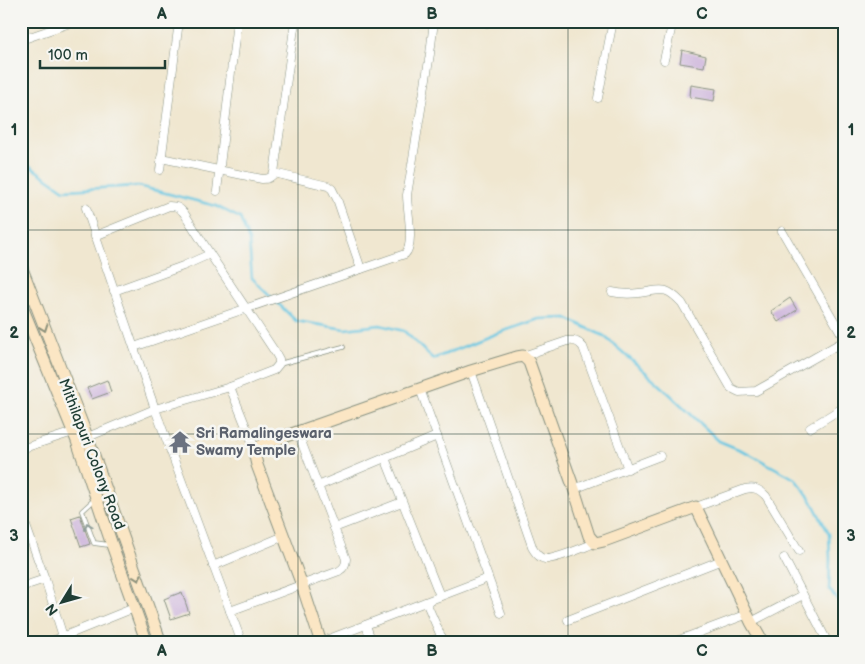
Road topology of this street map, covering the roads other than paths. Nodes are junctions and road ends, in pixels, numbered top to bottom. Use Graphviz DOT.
graph roads {
  1 [pos="71,21"];
  2 [pos="179,21"];
  3 [pos="237,21"];
  4 [pos="295,21"];
  5 [pos="434,21"];
  6 [pos="613,21"];
  7 [pos="673,21"];
  8 [pos="21,40"];
  9 [pos="664,60"];
  10 [pos="598,98"];
  11 [pos="161,158"];
  12 [pos="160,170"];
  13 [pos="219,171"];
  14 [pos="274,173"];
  15 [pos="217,191"];
  16 [pos="86,208"];
  17 [pos="782,231"];
  18 [pos="95,236"];
  19 [pos="210,254"];
  20 [pos="21,266"];
  21 [pos="360,269"];
  22 [pos="114,291"];
  23 [pos="612,292"];
  24 [pos="21,304"];
  25 [pos="246,308"];
  26 [pos="844,340"];
  27 [pos="343,347"];
  28 [pos="134,348"];
  29 [pos="523,356"];
  30 [pos="279,364"];
  31 [pos="471,372"];
  32 [pos="230,387"];
  33 [pos="420,389"];
  34 [pos="844,407"];
  35 [pos="155,409"];
  36 [pos="810,428"];
  37 [pos="298,432"];
  38 [pos="437,436"];
  39 [pos="79,437"];
  40 [pos="21,449"];
  41 [pos="255,449"];
  42 [pos="660,456"];
  43 [pos="385,458"];
  44 [pos="628,469"];
  45 [pos="318,486"];
  46 [pos="574,488"];
  47 [pos="96,498"];
  48 [pos="402,502"];
  49 [pos="696,507"];
  50 [pos="21,512"];
  51 [pos="334,528"];
  52 [pos="284,536"];
  53 [pos="595,543"];
  54 [pos="112,545"];
  55 [pos="799,552"];
  56 [pos="784,558"];
  57 [pos="132,560"];
  58 [pos="722,560"];
  59 [pos="119,565"];
  60 [pos="214,566"];
  61 [pos="488,578"];
  62 [pos="45,579"];
  63 [pos="302,585"];
  64 [pos="21,587"];
  65 [pos="803,595"];
  66 [pos="440,596"];
  67 [pos="426,602"];
  68 [pos="134,608"];
  69 [pos="230,611"];
  70 [pos="501,612"];
  71 [pos="750,618"];
  72 [pos="568,620"];
  73 [pos="366,625"];
  74 [pos="64,640"];
  75 [pos="443,640"];
  76 [pos="47,643"];
  77 [pos="147,643"];
  78 [pos="161,643"];
  79 [pos="242,643"];
  80 [pos="321,643"];
  81 [pos="372,643"];
  82 [pos="428,643"];
  83 [pos="671,643"];
  84 [pos="763,643"];
  85 [pos="828,643"];
  1 -- 8 [label="street"];
  2 -- 11 [label="street"];
  3 -- 13 [label="street"];
  4 -- 14 [label="street"];
  5 -- 21 [label="street"];
  6 -- 10 [label="street"];
  7 -- 9 [label="street"];
  11 -- 12 [label="street"];
  11 -- 13 [label="street"];
  13 -- 14 [label="street"];
  13 -- 15 [label="street"];
  14 -- 21 [label="street"];
  16 -- 18 [label="street"];
  17 -- 26 [label="street"];
  18 -- 19 [label="street"];
  18 -- 22 [label="street"];
  19 -- 22 [label="street"];
  19 -- 25 [label="street"];
  20 -- 39 [label="street, Mithilapuri Colony Road, one-way"];
  21 -- 25 [label="street"];
  22 -- 28 [label="street"];
  23 -- 26 [label="street"];
  24 -- 39 [label="street, Mithilapuri Colony Road"];
  25 -- 28 [label="street"];
  25 -- 30 [label="street"];
  27 -- 30 [label="lane"];
  28 -- 35 [label="street"];
  29 -- 31 [label="street"];
  29 -- 44 [label="street"];
  29 -- 46 [label="street"];
  30 -- 32 [label="street"];
  31 -- 33 [label="street"];
  31 -- 53 [label="street"];
  32 -- 35 [label="street"];
  32 -- 41 [label="street"];
  33 -- 37 [label="street"];
  33 -- 38 [label="street"];
  34 -- 36 [label="street"];
  35 -- 39 [label="street"];
  35 -- 60 [label="street"];
  37 -- 41 [label="street"];
  37 -- 45 [label="street"];
  38 -- 43 [label="street"];
  38 -- 61 [label="street"];
  39 -- 40 [label="street"];
  39 -- 47 [label="street, Mithilapuri Colony Road"];
  39 -- 57 [label="street, Mithilapuri Colony Road"];
  41 -- 52 [label="street"];
  42 -- 44 [label="street"];
  43 -- 45 [label="street"];
  43 -- 48 [label="street"];
  44 -- 46 [label="street"];
  45 -- 51 [label="street"];
  46 -- 53 [label="street"];
  47 -- 54 [label="street, Mithilapuri Colony Road"];
  54 -- 47 [label="lane, one-way"];
  48 -- 51 [label="street"];
  48 -- 66 [label="street"];
  49 -- 53 [label="street"];
  49 -- 55 [label="street"];
  49 -- 58 [label="street"];
  50 -- 62 [label="street"];
  51 -- 63 [label="street"];
  52 -- 60 [label="street"];
  52 -- 63 [label="street"];
  54 -- 59 [label="street, Mithilapuri Colony Road"];
  56 -- 65 [label="street"];
  57 -- 59 [label="street"];
  57 -- 78 [label="street, Mithilapuri Colony Road, one-way"];
  58 -- 71 [label="street"];
  58 -- 72 [label="street"];
  59 -- 68 [label="street, Mithilapuri Colony Road"];
  60 -- 69 [label="street"];
  61 -- 66 [label="street"];
  61 -- 70 [label="street"];
  62 -- 64 [label="street"];
  62 -- 74 [label="street"];
  63 -- 69 [label="street"];
  63 -- 80 [label="street"];
  65 -- 71 [label="street"];
  65 -- 85 [label="street"];
  66 -- 67 [label="street"];
  67 -- 73 [label="street"];
  67 -- 75 [label="street"];
  68 -- 74 [label="street"];
  68 -- 77 [label="street, Mithilapuri Colony Road"];
  69 -- 79 [label="street"];
  71 -- 83 [label="street"];
  71 -- 84 [label="street"];
  73 -- 80 [label="street"];
  73 -- 81 [label="street"];
  74 -- 76 [label="street"];
  75 -- 82 [label="street"];
}
